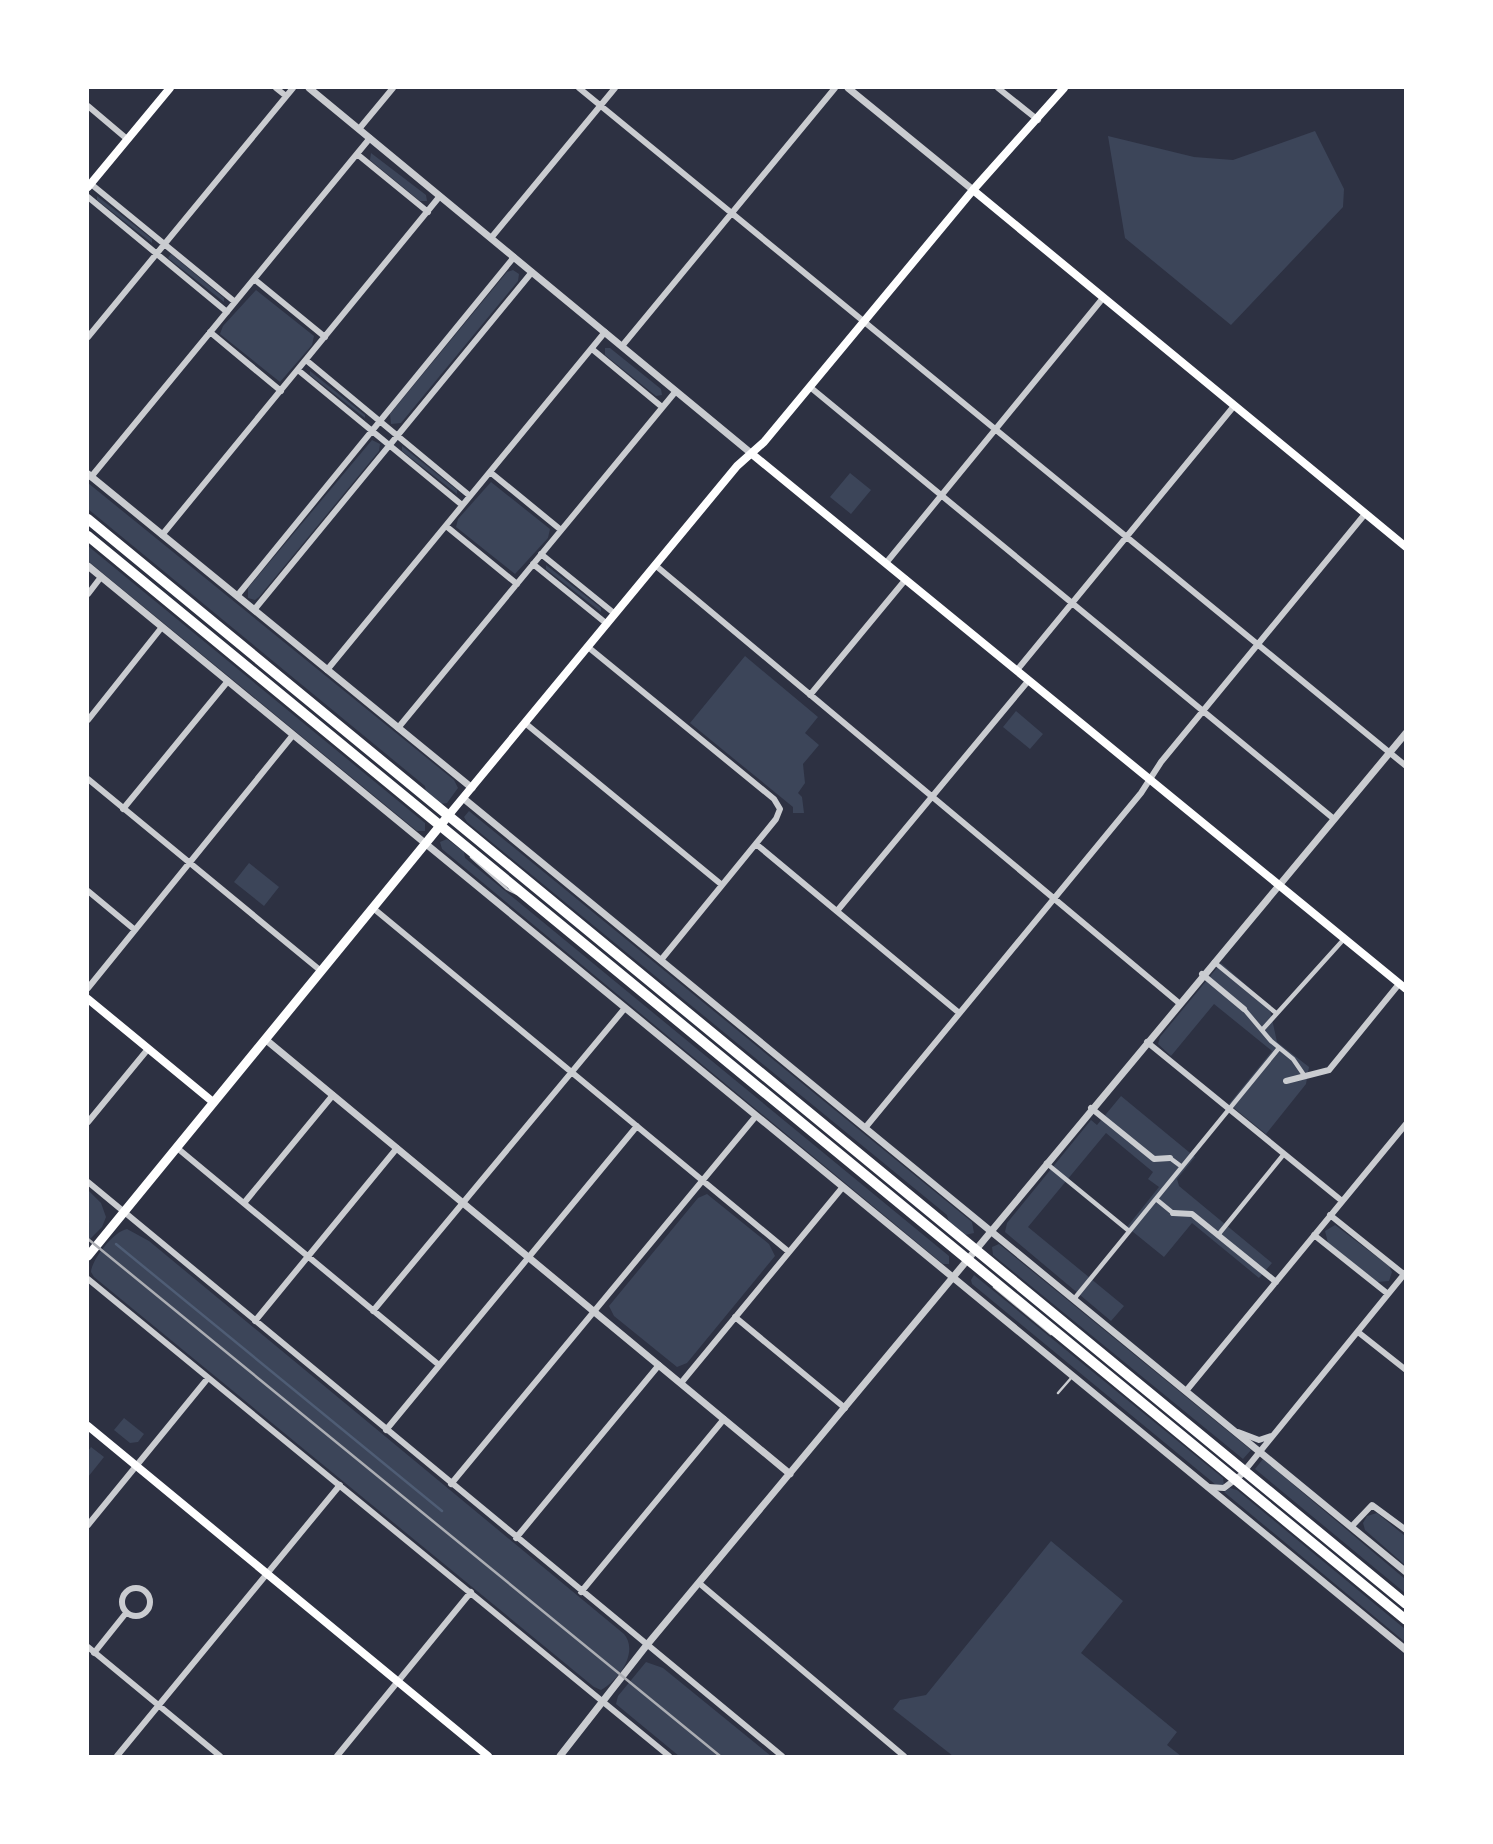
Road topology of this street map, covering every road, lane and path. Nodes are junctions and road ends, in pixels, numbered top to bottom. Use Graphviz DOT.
graph roads {
  1 [pos="170,88"];
  2 [pos="276,88"];
  3 [pos="293,88"];
  4 [pos="309,88"];
  5 [pos="393,88"];
  6 [pos="579,88"];
  7 [pos="614,88"];
  8 [pos="835,88"];
  9 [pos="848,88"];
  10 [pos="998,88"];
  11 [pos="1064,88"];
  12 [pos="286,96"];
  13 [pos="600,105"];
  14 [pos="88,106"];
  15 [pos="1038,120"];
  16 [pos="359,129"];
  17 [pos="370,138"];
  18 [pos="127,139"];
  19 [pos="357,154"];
  20 [pos="89,185"];
  21 [pos="973,190"];
  22 [pos="440,196"];
  23 [pos="88,197"];
  24 [pos="428,212"];
  25 [pos="732,213"];
  26 [pos="491,238"];
  27 [pos="164,244"];
  28 [pos="156,253"];
  29 [pos="514,257"];
  30 [pos="532,272"];
  31 [pos="254,279"];
  32 [pos="1103,298"];
  33 [pos="235,302"];
  34 [pos="227,312"];
  35 [pos="864,321"];
  36 [pos="210,332"];
  37 [pos="605,332"];
  38 [pos="88,337"];
  39 [pos="324,337"];
  40 [pos="622,346"];
  41 [pos="592,349"];
  42 [pos="306,360"];
  43 [pos="298,370"];
  44 [pos="810,387"];
  45 [pos="281,391"];
  46 [pos="676,391"];
  47 [pos="1234,406"];
  48 [pos="662,407"];
  49 [pos="380,421"];
  50 [pos="995,429"];
  51 [pos="372,431"];
  52 [pos="397,435"];
  53 [pos="389,445"];
  54 [pos="752,454"];
  55 [pos="490,472"];
  56 [pos="89,475"];
  57 [pos="941,495"];
  58 [pos="470,496"];
  59 [pos="462,505"];
  60 [pos="1365,514"];
  61 [pos="88,519"];
  62 [pos="446,526"];
  63 [pos="561,530"];
  64 [pos="162,535"];
  65 [pos="88,536"];
  66 [pos="1126,537"];
  67 [pos="1405,547"];
  68 [pos="541,554"];
  69 [pos="886,563"];
  70 [pos="533,564"];
  71 [pos="655,565"];
  72 [pos="88,566"];
  73 [pos="101,577"];
  74 [pos="906,579"];
  75 [pos="517,584"];
  76 [pos="88,594"];
  77 [pos="237,596"];
  78 [pos="1072,603"];
  79 [pos="254,610"];
  80 [pos="615,614"];
  81 [pos="607,624"];
  82 [pos="162,627"];
  83 [pos="1258,645"];
  84 [pos="588,647"];
  85 [pos="327,670"];
  86 [pos="1017,670"];
  87 [pos="1029,680"];
  88 [pos="228,681"];
  89 [pos="810,695"];
  90 [pos="1203,710"];
  91 [pos="88,720"];
  92 [pos="525,723"];
  93 [pos="398,728"];
  94 [pos="1405,733"];
  95 [pos="293,734"];
  96 [pos="1389,753"];
  97 [pos="1405,766"];
  98 [pos="88,779"];
  99 [pos="1150,779"];
  100 [pos="471,788"];
  101 [pos="932,797"];
  102 [pos="463,798"];
  103 [pos="123,809"];
  104 [pos="448,816"];
  105 [pos="1334,819"];
  106 [pos="440,826"];
  107 [pos="426,843"];
  108 [pos="756,844"];
  109 [pos="189,863"];
  110 [pos="1279,884"];
  111 [pos="722,885"];
  112 [pos="88,891"];
  113 [pos="1053,898"];
  114 [pos="373,908"];
  115 [pos="837,911"];
  116 [pos="135,930"];
  117 [pos="1345,939"];
  118 [pos="661,960"];
  119 [pos="1213,961"];
  120 [pos="321,971"];
  121 [pos="1202,975"];
  122 [pos="1402,986"];
  123 [pos="88,988"];
  124 [pos="88,999"];
  125 [pos="1179,1003"];
  126 [pos="625,1008"];
  127 [pos="1244,1009"];
  128 [pos="957,1012"];
  129 [pos="1276,1013"];
  130 [pos="1262,1030"];
  131 [pos="265,1039"];
  132 [pos="1147,1042"];
  133 [pos="1279,1048"];
  134 [pos="148,1049"];
  135 [pos="572,1072"];
  136 [pos="1304,1075"];
  137 [pos="1286,1081"];
  138 [pos="333,1096"];
  139 [pos="214,1102"];
  140 [pos="1091,1108"];
  141 [pos="1229,1109"];
  142 [pos="756,1116"];
  143 [pos="88,1122"];
  144 [pos="1405,1124"];
  145 [pos="637,1126"];
  146 [pos="865,1128"];
  147 [pos="176,1147"];
  148 [pos="397,1148"];
  149 [pos="1284,1154"];
  150 [pos="1170,1158"];
  151 [pos="1046,1163"];
  152 [pos="1182,1167"];
  153 [pos="703,1180"];
  154 [pos="88,1182"];
  155 [pos="842,1188"];
  156 [pos="1156,1199"];
  157 [pos="1342,1201"];
  158 [pos="244,1203"];
  159 [pos="463,1203"];
  160 [pos="123,1212"];
  161 [pos="1173,1213"];
  162 [pos="1331,1215"];
  163 [pos="990,1231"];
  164 [pos="1129,1231"];
  165 [pos="1218,1235"];
  166 [pos="1314,1235"];
  167 [pos="789,1252"];
  168 [pos="88,1255"];
  169 [pos="971,1255"];
  170 [pos="308,1256"];
  171 [pos="528,1257"];
  172 [pos="1405,1274"];
  173 [pos="88,1279"];
  174 [pos="953,1279"];
  175 [pos="1276,1282"];
  176 [pos="1388,1294"];
  177 [pos="1074,1299"];
  178 [pos="373,1311"];
  179 [pos="594,1311"];
  180 [pos="735,1317"];
  181 [pos="255,1321"];
  182 [pos="1357,1332"];
  183 [pos="659,1365"];
  184 [pos="439,1366"];
  185 [pos="1405,1370"];
  186 [pos="1072,1377"];
  187 [pos="208,1378"];
  188 [pos="681,1383"];
  189 [pos="1186,1391"];
  190 [pos="1058,1393"];
  191 [pos="845,1408"];
  192 [pos="724,1419"];
  193 [pos="88,1426"];
  194 [pos="386,1430"];
  195 [pos="1278,1430"];
  196 [pos="1236,1431"];
  197 [pos="1260,1451"];
  198 [pos="136,1466"];
  199 [pos="1244,1472"];
  200 [pos="790,1474"];
  201 [pos="1236,1480"];
  202 [pos="451,1484"];
  203 [pos="340,1485"];
  204 [pos="1206,1486"];
  205 [pos="88,1525"];
  206 [pos="1352,1526"];
  207 [pos="1405,1530"];
  208 [pos="516,1538"];
  209 [pos="1405,1572"];
  210 [pos="268,1574"];
  211 [pos="699,1583"];
  212 [pos="471,1592"];
  213 [pos="581,1592"];
  214 [pos="1405,1604"];
  215 [pos="126,1613"];
  216 [pos="1405,1620"];
  217 [pos="646,1646"];
  218 [pos="88,1647"];
  219 [pos="1405,1650"];
  220 [pos="94,1653"];
  221 [pos="398,1682"];
  222 [pos="604,1702"];
  223 [pos="159,1706"];
  224 [pos="117,1756"];
  225 [pos="220,1756"];
  226 [pos="337,1756"];
  227 [pos="488,1756"];
  228 [pos="560,1756"];
  229 [pos="670,1756"];
  230 [pos="782,1756"];
  231 [pos="904,1756"];
  1 -- 18 [label="main road"];
  2 -- 12 [label="street"];
  3 -- 12 [label="street"];
  4 -- 16 [label="street"];
  5 -- 16 [label="street"];
  6 -- 13 [label="street"];
  7 -- 13 [label="street"];
  8 -- 25 [label="street"];
  9 -- 21 [label="street"];
  10 -- 15 [label="street"];
  11 -- 15 [label="main road"];
  12 -- 27 [label="street"];
  13 -- 25 [label="street"];
  13 -- 26 [label="street"];
  14 -- 18 [label="street"];
  15 -- 21 [label="main road"];
  16 -- 17 [label="street"];
  17 -- 19 [label="street"];
  17 -- 22 [label="street"];
  18 -- 20 [label="main road"];
  19 -- 24 [label="street"];
  19 -- 31 [label="street"];
  20 -- 27 [label="street"];
  21 -- 32 [label="main road"];
  21 -- 35 [label="main road"];
  22 -- 24 [label="street"];
  22 -- 26 [label="street"];
  23 -- 28 [label="street"];
  24 -- 39 [label="street"];
  25 -- 35 [label="street"];
  25 -- 40 [label="street"];
  26 -- 29 [label="street"];
  27 -- 28 [label="street"];
  27 -- 33 [label="street"];
  28 -- 34 [label="street"];
  28 -- 38 [label="street"];
  29 -- 30 [label="street"];
  29 -- 49 [label="street"];
  30 -- 37 [label="street"];
  30 -- 52 [label="street"];
  31 -- 33 [label="street"];
  31 -- 39 [label="street"];
  32 -- 47 [label="main road"];
  32 -- 50 [label="street"];
  33 -- 34 [label="street"];
  34 -- 36 [label="street"];
  35 -- 44 [label="main road"];
  35 -- 50 [label="street"];
  36 -- 45 [label="street"];
  36 -- 56 [label="street"];
  37 -- 40 [label="street"];
  37 -- 41 [label="street"];
  39 -- 42 [label="street"];
  40 -- 46 [label="street"];
  41 -- 48 [label="street"];
  41 -- 55 [label="street"];
  42 -- 43 [label="street"];
  42 -- 49 [label="street"];
  43 -- 45 [label="street"];
  43 -- 51 [label="street"];
  44 -- 54 [label="main road"];
  44 -- 57 [label="street"];
  45 -- 64 [label="street"];
  46 -- 48 [label="street"];
  46 -- 54 [label="street"];
  47 -- 60 [label="main road"];
  47 -- 66 [label="street"];
  48 -- 63 [label="street"];
  49 -- 51 [label="street"];
  49 -- 52 [label="street"];
  50 -- 57 [label="street"];
  50 -- 66 [label="street"];
  51 -- 53 [label="street"];
  51 -- 77 [label="street"];
  52 -- 53 [label="street"];
  52 -- 58 [label="street"];
  53 -- 59 [label="street"];
  53 -- 79 [label="street"];
  54 -- 69 [label="main road"];
  54 -- 71 [label="main road"];
  55 -- 58 [label="street"];
  55 -- 63 [label="street"];
  56 -- 64 [label="street"];
  57 -- 69 [label="street"];
  57 -- 78 [label="street"];
  58 -- 59 [label="street"];
  59 -- 62 [label="street"];
  60 -- 67 [label="main road"];
  60 -- 83 [label="street"];
  61 -- 104 [label="highway"];
  62 -- 75 [label="street"];
  62 -- 85 [label="street"];
  63 -- 68 [label="street"];
  64 -- 77 [label="street"];
  65 -- 106 [label="highway"];
  66 -- 78 [label="street"];
  66 -- 83 [label="street"];
  68 -- 70 [label="street"];
  68 -- 80 [label="street"];
  69 -- 74 [label="main road"];
  70 -- 75 [label="street"];
  70 -- 81 [label="street"];
  71 -- 80 [label="main road"];
  71 -- 89 [label="street"];
  72 -- 73 [label="street"];
  73 -- 76 [label="street"];
  73 -- 82 [label="street"];
  74 -- 86 [label="main road"];
  74 -- 89 [label="street"];
  75 -- 93 [label="street"];
  77 -- 79 [label="street"];
  78 -- 86 [label="street"];
  78 -- 90 [label="street"];
  79 -- 85 [label="street"];
  80 -- 81 [label="main road"];
  81 -- 84 [label="main road"];
  82 -- 88 [label="street"];
  82 -- 91 [label="street"];
  83 -- 90 [label="street"];
  83 -- 96 [label="street"];
  84 -- 92 [label="main road"];
  84 -- 108 [label="street"];
  85 -- 93 [label="street"];
  86 -- 87 [label="main road"];
  87 -- 99 [label="main road"];
  87 -- 101 [label="street"];
  88 -- 95 [label="street"];
  88 -- 103 [label="street"];
  89 -- 101 [label="street"];
  90 -- 99 [label="street"];
  90 -- 105 [label="street"];
  92 -- 100 [label="main road"];
  92 -- 111 [label="street"];
  93 -- 100 [label="street"];
  94 -- 96 [label="street"];
  95 -- 107 [label="street"];
  95 -- 109 [label="street"];
  96 -- 97 [label="street"];
  96 -- 105 [label="street"];
  98 -- 103 [label="street"];
  99 -- 110 [label="main road"];
  99 -- 113 [label="street"];
  100 -- 102 [label="main road"];
  101 -- 113 [label="street"];
  101 -- 115 [label="street"];
  102 -- 104 [label="main road"];
  102 -- 118 [label="street"];
  103 -- 109 [label="street"];
  104 -- 106 [label="main road"];
  104 -- 169 [label="highway"];
  105 -- 110 [label="street"];
  106 -- 107 [label="main road"];
  106 -- 169 [label="highway"];
  107 -- 114 [label="main road"];
  107 -- 126 [label="street"];
  108 -- 111 [label="street"];
  108 -- 115 [label="street"];
  109 -- 116 [label="street"];
  109 -- 120 [label="street"];
  110 -- 117 [label="main road"];
  110 -- 119 [label="street"];
  111 -- 118 [label="street"];
  112 -- 116 [label="street"];
  113 -- 125 [label="street"];
  113 -- 128 [label="street"];
  114 -- 120 [label="main road"];
  114 -- 135 [label="street"];
  115 -- 128 [label="street"];
  116 -- 123 [label="street"];
  117 -- 122 [label="main road"];
  117 -- 129 [label="street"];
  118 -- 146 [label="street"];
  119 -- 121 [label="street"];
  119 -- 129 [label="street"];
  120 -- 131 [label="main road"];
  121 -- 125 [label="street"];
  121 -- 127 [label="street"];
  122 -- 136 [label="street"];
  124 -- 134 [label="main road"];
  125 -- 132 [label="street"];
  126 -- 135 [label="street"];
  126 -- 142 [label="street"];
  127 -- 130 [label="street"];
  128 -- 146 [label="street"];
  129 -- 130 [label="street"];
  130 -- 133 [label="street"];
  131 -- 138 [label="street"];
  131 -- 139 [label="main road"];
  132 -- 140 [label="street"];
  132 -- 141 [label="street"];
  133 -- 136 [label="street"];
  133 -- 141 [label="street"];
  134 -- 139 [label="main road"];
  134 -- 143 [label="street"];
  135 -- 145 [label="street"];
  135 -- 159 [label="street"];
  136 -- 137 [label="street"];
  138 -- 148 [label="street"];
  138 -- 158 [label="street"];
  139 -- 147 [label="main road"];
  140 -- 150 [label="street"];
  140 -- 151 [label="street"];
  141 -- 149 [label="street"];
  141 -- 152 [label="street"];
  142 -- 153 [label="street"];
  142 -- 155 [label="street"];
  144 -- 157 [label="street"];
  145 -- 153 [label="street"];
  145 -- 171 [label="street"];
  146 -- 163 [label="street"];
  147 -- 158 [label="street"];
  147 -- 160 [label="main road"];
  148 -- 159 [label="street"];
  148 -- 170 [label="street"];
  149 -- 157 [label="street"];
  149 -- 165 [label="street"];
  150 -- 152 [label="street"];
  151 -- 163 [label="street"];
  151 -- 164 [label="street"];
  152 -- 156 [label="street"];
  153 -- 167 [label="street"];
  153 -- 179 [label="street"];
  154 -- 160 [label="street"];
  155 -- 167 [label="street"];
  155 -- 174 [label="street"];
  156 -- 161 [label="street"];
  156 -- 164 [label="street"];
  157 -- 162 [label="street"];
  158 -- 170 [label="street"];
  159 -- 171 [label="street"];
  159 -- 178 [label="street"];
  160 -- 168 [label="main road"];
  160 -- 181 [label="street"];
  161 -- 165 [label="street"];
  162 -- 166 [label="street"];
  162 -- 172 [label="street"];
  163 -- 169 [label="street"];
  163 -- 177 [label="street"];
  164 -- 177 [label="street"];
  165 -- 175 [label="street"];
  166 -- 175 [label="street"];
  166 -- 176 [label="street"];
  167 -- 180 [label="street"];
  169 -- 174 [label="street"];
  169 -- 199 [label="highway"];
  169 -- 201 [label="highway"];
  170 -- 178 [label="street"];
  170 -- 181 [label="street"];
  171 -- 179 [label="street"];
  171 -- 184 [label="street"];
  172 -- 176 [label="street"];
  173 -- 187 [label="street"];
  174 -- 186 [label="street"];
  174 -- 191 [label="street"];
  175 -- 189 [label="street"];
  176 -- 182 [label="street"];
  177 -- 189 [label="street"];
  178 -- 184 [label="street"];
  179 -- 183 [label="street"];
  179 -- 202 [label="street"];
  180 -- 188 [label="street"];
  180 -- 191 [label="street"];
  181 -- 194 [label="street"];
  182 -- 185 [label="street"];
  182 -- 195 [label="street"];
  183 -- 188 [label="street"];
  183 -- 208 [label="street"];
  184 -- 194 [label="street"];
  186 -- 190 [label="lane"];
  186 -- 204 [label="street"];
  187 -- 198 [label="street"];
  187 -- 203 [label="street"];
  188 -- 192 [label="street"];
  189 -- 196 [label="street"];
  191 -- 200 [label="street"];
  192 -- 200 [label="street"];
  192 -- 213 [label="street"];
  193 -- 198 [label="main road"];
  194 -- 202 [label="street"];
  195 -- 196 [label="street"];
  195 -- 197 [label="street"];
  196 -- 197 [label="street"];
  197 -- 199 [label="street"];
  197 -- 206 [label="street"];
  198 -- 205 [label="street"];
  198 -- 210 [label="main road"];
  199 -- 201 [label="street"];
  199 -- 214 [label="highway"];
  200 -- 211 [label="street"];
  201 -- 204 [label="street"];
  201 -- 216 [label="highway"];
  202 -- 208 [label="street"];
  203 -- 210 [label="street"];
  203 -- 212 [label="street"];
  204 -- 219 [label="street"];
  206 -- 207 [label="street"];
  206 -- 209 [label="street"];
  208 -- 213 [label="street"];
  210 -- 221 [label="main road"];
  210 -- 223 [label="street"];
  211 -- 217 [label="street"];
  211 -- 231 [label="street"];
  212 -- 221 [label="street"];
  212 -- 222 [label="street"];
  213 -- 217 [label="street"];
  215 -- 215 [label="street"];
  215 -- 220 [label="street"];
  217 -- 222 [label="street"];
  217 -- 230 [label="street"];
  218 -- 220 [label="street"];
  220 -- 223 [label="street"];
  221 -- 226 [label="street"];
  221 -- 227 [label="main road"];
  222 -- 228 [label="street"];
  222 -- 229 [label="street"];
  223 -- 224 [label="street"];
  223 -- 225 [label="street"];
}
